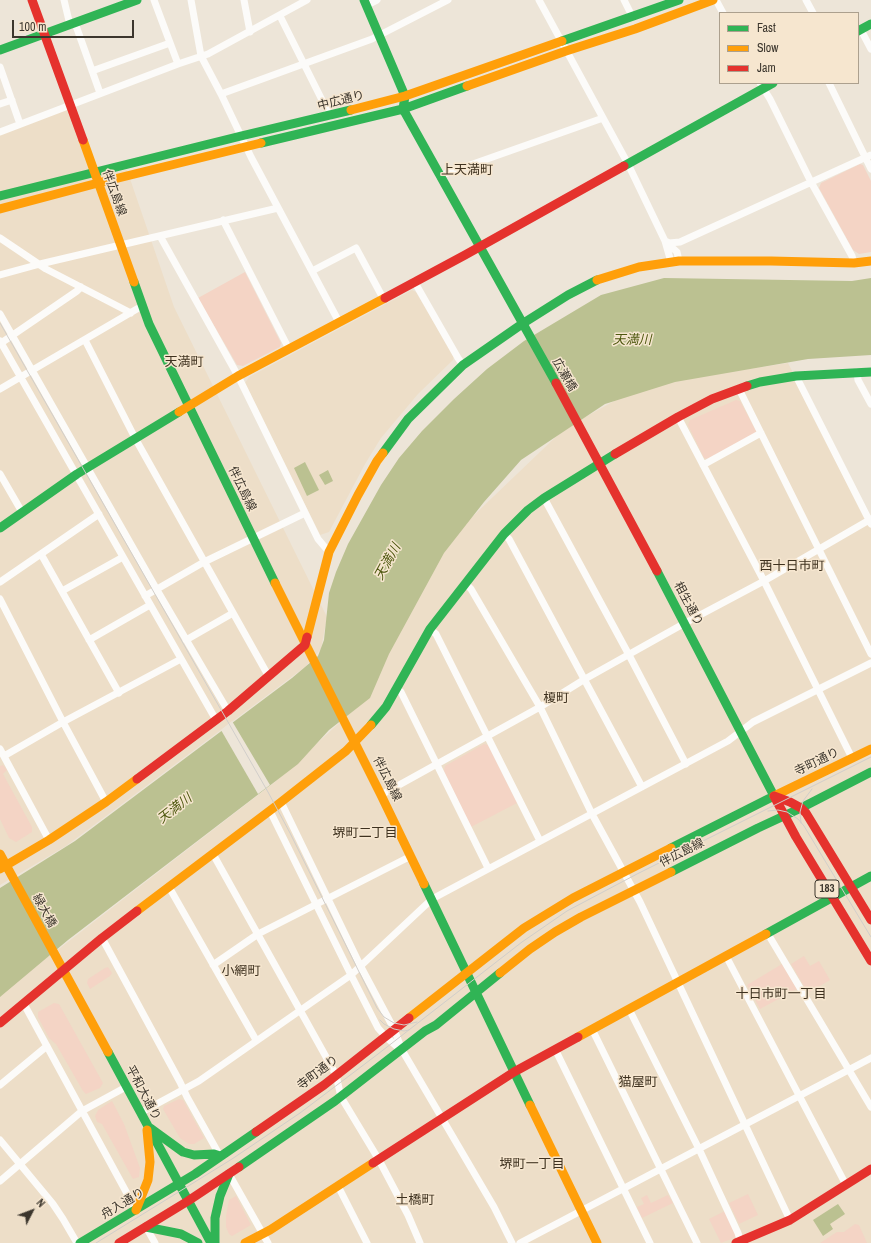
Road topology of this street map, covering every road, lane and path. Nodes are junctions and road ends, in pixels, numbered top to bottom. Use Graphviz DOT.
graph roads {
  1 [pos="32,0"];
  2 [pos="64,0"];
  3 [pos="137,0"];
  4 [pos="154,0"];
  5 [pos="192,0"];
  6 [pos="244,0"];
  7 [pos="377,0"];
  8 [pos="448,0"];
  9 [pos="539,0"];
  10 [pos="624,0"];
  11 [pos="679,0"];
  12 [pos="712,0"];
  13 [pos="716,0"];
  14 [pos="806,0"];
  15 [pos="304,1"];
  16 [pos="365,2"];
  17 [pos="722,12"];
  18 [pos="812,12"];
  19 [pos="280,16"];
  20 [pos="632,16"];
  21 [pos="73,24"];
  22 [pos="871,24"];
  23 [pos="859,30"];
  24 [pos="250,32"];
  25 [pos="45,34"];
  26 [pos="379,35"];
  27 [pos="561,42"];
  28 [pos="170,43"];
  29 [pos="1,47"];
  30 [pos="871,49"];
  31 [pos="566,51"];
  32 [pos="202,56"];
  33 [pos="304,63"];
  34 [pos="178,64"];
  35 [pos="0,67"];
  36 [pos="92,71"];
  37 [pos="830,84"];
  38 [pos="762,86"];
  39 [pos="100,93"];
  40 [pos="221,94"];
  41 [pos="405,96"];
  42 [pos="12,100"];
  43 [pos="0,104"];
  44 [pos="70,104"];
  45 [pos="403,109"];
  46 [pos="330,116"];
  47 [pos="603,118"];
  48 [pos="20,124"];
  49 [pos="0,132"];
  50 [pos="241,136"];
  51 [pos="246,148"];
  52 [pos="868,156"];
  53 [pos="628,164"];
  54 [pos="871,169"];
  55 [pos="94,172"];
  56 [pos="439,176"];
  57 [pos="811,182"];
  58 [pos="98,183"];
  59 [pos="0,196"];
  60 [pos="278,208"];
  61 [pos="0,209"];
  62 [pos="223,220"];
  63 [pos="160,236"];
  64 [pos="0,238"];
  65 [pos="665,241"];
  66 [pos="680,242"];
  67 [pos="121,245"];
  68 [pos="480,246"];
  69 [pos="676,258"];
  70 [pos="871,261"];
  71 [pos="854,263"];
  72 [pos="40,264"];
  73 [pos="312,271"];
  74 [pos="0,275"];
  75 [pos="414,281"];
  76 [pos="80,287"];
  77 [pos="383,298"];
  78 [pos="142,306"];
  79 [pos="131,313"];
  80 [pos="0,314"];
  81 [pos="340,322"];
  82 [pos="522,324"];
  83 [pos="12,336"];
  84 [pos="85,340"];
  85 [pos="0,342"];
  86 [pos="289,349"];
  87 [pos="463,365"];
  88 [pos="33,370"];
  89 [pos="857,372"];
  90 [pos="871,372"];
  91 [pos="238,376"];
  92 [pos="796,376"];
  93 [pos="21,377"];
  94 [pos="738,388"];
  95 [pos="0,389"];
  96 [pos="871,404"];
  97 [pos="188,406"];
  98 [pos="678,417"];
  99 [pos="579,425"];
  100 [pos="761,433"];
  101 [pos="135,438"];
  102 [pos="599,463"];
  103 [pos="703,465"];
  104 [pos="88,467"];
  105 [pos="0,474"];
  106 [pos="76,474"];
  107 [pos="544,498"];
  108 [pos="22,512"];
  109 [pos="305,513"];
  110 [pos="99,514"];
  111 [pos="870,521"];
  112 [pos="0,528"];
  113 [pos="504,534"];
  114 [pos="253,538"];
  115 [pos="819,550"];
  116 [pos="329,552"];
  117 [pos="41,554"];
  118 [pos="123,557"];
  119 [pos="204,562"];
  120 [pos="0,582"];
  121 [pos="764,582"];
  122 [pos="465,583"];
  123 [pos="157,590"];
  124 [pos="62,591"];
  125 [pos="146,596"];
  126 [pos="0,599"];
  127 [pos="150,605"];
  128 [pos="233,613"];
  129 [pos="685,623"];
  130 [pos="430,629"];
  131 [pos="89,640"];
  132 [pos="186,640"];
  133 [pos="305,645"];
  134 [pos="871,654"];
  135 [pos="629,655"];
  136 [pos="181,659"];
  137 [pos="871,664"];
  138 [pos="269,677"];
  139 [pos="585,679"];
  140 [pos="396,688"];
  141 [pos="817,689"];
  142 [pos="119,693"];
  143 [pos="540,707"];
  144 [pos="228,711"];
  145 [pos="216,720"];
  146 [pos="63,722"];
  147 [pos="740,732"];
  148 [pos="487,736"];
  149 [pos="355,741"];
  150 [pos="0,749"];
  151 [pos="871,749"];
  152 [pos="4,756"];
  153 [pos="852,758"];
  154 [pos="437,764"];
  155 [pos="686,764"];
  156 [pos="871,772"];
  157 [pos="642,787"];
  158 [pos="381,795"];
  159 [pos="774,796"];
  160 [pos="106,802"];
  161 [pos="281,802"];
  162 [pos="801,808"];
  163 [pos="270,811"];
  164 [pos="592,814"];
  165 [pos="784,816"];
  166 [pos="49,840"];
  167 [pos="540,841"];
  168 [pos="0,854"];
  169 [pos="213,854"];
  170 [pos="411,856"];
  171 [pos="3,867"];
  172 [pos="488,868"];
  173 [pos="623,873"];
  174 [pos="871,876"];
  175 [pos="169,887"];
  176 [pos="851,888"];
  177 [pos="633,890"];
  178 [pos="328,897"];
  179 [pos="833,898"];
  180 [pos="432,899"];
  181 [pos="316,904"];
  182 [pos="871,920"];
  183 [pos="258,934"];
  184 [pos="768,934"];
  185 [pos="102,938"];
  186 [pos="54,954"];
  187 [pos="726,956"];
  188 [pos="871,961"];
  189 [pos="213,966"];
  190 [pos="361,967"];
  191 [pos="63,970"];
  192 [pos="466,973"];
  193 [pos="351,976"];
  194 [pos="678,983"];
  195 [pos="476,992"];
  196 [pos="24,1004"];
  197 [pos="630,1009"];
  198 [pos="300,1010"];
  199 [pos="0,1023"];
  200 [pos="394,1029"];
  201 [pos="592,1029"];
  202 [pos="384,1036"];
  203 [pos="256,1040"];
  204 [pos="47,1046"];
  205 [pos="555,1049"];
  206 [pos="402,1050"];
  207 [pos="871,1058"];
  208 [pos="850,1069"];
  209 [pos="514,1072"];
  210 [pos="336,1075"];
  211 [pos="0,1084"];
  212 [pos="126,1087"];
  213 [pos="184,1089"];
  214 [pos="799,1095"];
  215 [pos="341,1096"];
  216 [pos="871,1107"];
  217 [pos="82,1110"];
  218 [pos="140,1113"];
  219 [pos="442,1118"];
  220 [pos="745,1124"];
  221 [pos="147,1126"];
  222 [pos="0,1140"];
  223 [pos="699,1149"];
  224 [pos="220,1156"];
  225 [pos="379,1160"];
  226 [pos="20,1164"];
  227 [pos="661,1169"];
  228 [pos="871,1169"];
  229 [pos="229,1174"];
  230 [pos="0,1181"];
  231 [pos="179,1184"];
  232 [pos="846,1185"];
  233 [pos="338,1186"];
  234 [pos="624,1188"];
  235 [pos="188,1201"];
  236 [pos="136,1210"];
  237 [pos="581,1211"];
  238 [pos="790,1220"];
  239 [pos="146,1227"];
  240 [pos="263,1234"];
  241 [pos="739,1242"];
  242 [pos="77,1243"];
  243 [pos="80,1243"];
  244 [pos="119,1243"];
  245 [pos="155,1243"];
  246 [pos="198,1243"];
  247 [pos="211,1243"];
  248 [pos="215,1243"];
  249 [pos="245,1243"];
  250 [pos="268,1243"];
  251 [pos="367,1243"];
  252 [pos="420,1243"];
  253 [pos="512,1243"];
  254 [pos="520,1243"];
  255 [pos="597,1243"];
  256 [pos="650,1243"];
  257 [pos="697,1243"];
  1 -- 25 [label="main road, 伴広島線"];
  2 -- 21 [label="street"];
  3 -- 21 [label="main road"];
  4 -- 28 [label="street"];
  5 -- 32 [label="street"];
  6 -- 24 [label="street"];
  7 -- 16 [label="street"];
  8 -- 26 [label="street"];
  9 -- 27 [label="street"];
  10 -- 20 [label="street"];
  11 -- 20 [label="main road, 中広通り"];
  12 -- 31 [label="main road"];
  13 -- 17 [label="street"];
  14 -- 18 [label="street"];
  15 -- 19 [label="street"];
  16 -- 26 [label="main road"];
  19 -- 24 [label="street"];
  19 -- 33 [label="street"];
  20 -- 27 [label="main road, 中広通り"];
  21 -- 25 [label="main road"];
  21 -- 36 [label="street"];
  22 -- 23 [label="main road"];
  23 -- 30 [label="street"];
  24 -- 32 [label="street"];
  25 -- 29 [label="main road"];
  25 -- 44 [label="main road, 伴広島線"];
  26 -- 33 [label="street"];
  26 -- 41 [label="main road"];
  27 -- 31 [label="street"];
  27 -- 41 [label="main road, 中広通り"];
  28 -- 34 [label="street"];
  28 -- 36 [label="street"];
  31 -- 45 [label="main road"];
  31 -- 47 [label="street"];
  32 -- 34 [label="street"];
  32 -- 40 [label="street"];
  33 -- 40 [label="street"];
  33 -- 46 [label="street"];
  34 -- 39 [label="street"];
  35 -- 42 [label="street"];
  36 -- 39 [label="street"];
  37 -- 52 [label="street"];
  38 -- 53 [label="main road"];
  38 -- 57 [label="street"];
  39 -- 44 [label="street"];
  40 -- 50 [label="street"];
  41 -- 45 [label="main road"];
  41 -- 46 [label="main road, 中広通り"];
  42 -- 43 [label="street"];
  42 -- 48 [label="street"];
  44 -- 48 [label="street"];
  44 -- 55 [label="main road, 伴広島線"];
  45 -- 51 [label="main road"];
  45 -- 56 [label="main road, 広瀬橋"];
  46 -- 50 [label="main road, 中広通り"];
  47 -- 53 [label="street"];
  47 -- 56 [label="street"];
  48 -- 49 [label="street"];
  50 -- 51 [label="street"];
  50 -- 55 [label="main road, 中広通り"];
  51 -- 58 [label="main road"];
  51 -- 60 [label="street"];
  52 -- 54 [label="street"];
  52 -- 57 [label="street"];
  53 -- 65 [label="street"];
  53 -- 68 [label="main road"];
  55 -- 58 [label="main road, 伴広島線"];
  55 -- 59 [label="main road, 中広通り"];
  56 -- 68 [label="main road, 広瀬橋"];
  57 -- 66 [label="street"];
  57 -- 71 [label="street"];
  58 -- 61 [label="main road"];
  58 -- 67 [label="main road, 伴広島線"];
  60 -- 62 [label="street"];
  60 -- 73 [label="street"];
  62 -- 63 [label="street"];
  62 -- 86 [label="street"];
  63 -- 67 [label="street"];
  63 -- 91 [label="street"];
  64 -- 72 [label="street"];
  65 -- 66 [label="street"];
  65 -- 69 [label="street"];
  65 -- 69 [label="street"];
  66 -- 69 [label="street"];
  67 -- 72 [label="street"];
  67 -- 78 [label="main road, 伴広島線"];
  68 -- 75 [label="main road"];
  68 -- 82 [label="main road, 広瀬橋"];
  69 -- 71 [label="main road"];
  69 -- 82 [label="main road"];
  70 -- 71 [label="main road"];
  72 -- 74 [label="street"];
  72 -- 76 [label="street"];
  73 -- 77 [label="street"];
  73 -- 81 [label="street"];
  75 -- 77 [label="main road"];
  75 -- 87 [label="street"];
  76 -- 79 [label="street"];
  76 -- 83 [label="street"];
  77 -- 81 [label="main road"];
  78 -- 79 [label="street"];
  78 -- 97 [label="main road, 伴広島線"];
  79 -- 84 [label="street"];
  80 -- 83 [label="street"];
  81 -- 86 [label="main road"];
  82 -- 87 [label="main road"];
  82 -- 99 [label="main road, 広瀬橋"];
  83 -- 85 [label="street"];
  83 -- 88 [label="street"];
  84 -- 88 [label="street"];
  84 -- 101 [label="street"];
  85 -- 93 [label="street"];
  86 -- 91 [label="main road"];
  87 -- 116 [label="main road"];
  88 -- 93 [label="street"];
  88 -- 104 [label="street"];
  89 -- 90 [label="main road"];
  89 -- 92 [label="main road"];
  89 -- 96 [label="street"];
  91 -- 97 [label="main road"];
  91 -- 109 [label="street"];
  92 -- 94 [label="main road"];
  92 -- 111 [label="street"];
  93 -- 95 [label="street"];
  93 -- 106 [label="street"];
  94 -- 98 [label="main road"];
  94 -- 100 [label="street"];
  97 -- 101 [label="main road"];
  97 -- 114 [label="main road, 伴広島線"];
  98 -- 102 [label="main road"];
  98 -- 103 [label="street"];
  99 -- 102 [label="main road, 相生通り"];
  100 -- 103 [label="street"];
  100 -- 115 [label="street"];
  101 -- 104 [label="main road"];
  101 -- 119 [label="street"];
  102 -- 107 [label="main road"];
  102 -- 129 [label="main road, 相生通り"];
  103 -- 121 [label="street"];
  104 -- 106 [label="main road"];
  104 -- 123 [label="street"];
  105 -- 108 [label="street"];
  106 -- 108 [label="main road"];
  106 -- 110 [label="street"];
  107 -- 113 [label="main road"];
  107 -- 135 [label="street"];
  108 -- 112 [label="main road"];
  109 -- 114 [label="street"];
  109 -- 116 [label="street"];
  110 -- 117 [label="street"];
  110 -- 118 [label="street"];
  111 -- 115 [label="street"];
  113 -- 122 [label="main road"];
  113 -- 139 [label="street"];
  114 -- 119 [label="street"];
  114 -- 133 [label="main road, 伴広島線"];
  115 -- 121 [label="street"];
  115 -- 134 [label="street"];
  116 -- 133 [label="main road"];
  117 -- 120 [label="street"];
  117 -- 124 [label="street"];
  118 -- 124 [label="street"];
  118 -- 125 [label="street"];
  119 -- 123 [label="street"];
  119 -- 128 [label="street"];
  121 -- 129 [label="street"];
  121 -- 141 [label="street"];
  122 -- 130 [label="main road"];
  122 -- 143 [label="street"];
  123 -- 125 [label="street"];
  123 -- 132 [label="street"];
  124 -- 131 [label="street"];
  125 -- 127 [label="street"];
  126 -- 146 [label="street"];
  127 -- 131 [label="street"];
  127 -- 136 [label="street"];
  128 -- 132 [label="street"];
  128 -- 138 [label="street"];
  129 -- 135 [label="street"];
  129 -- 147 [label="main road, 相生通り"];
  130 -- 140 [label="main road"];
  130 -- 148 [label="street"];
  131 -- 142 [label="street"];
  132 -- 144 [label="street"];
  133 -- 138 [label="main road"];
  133 -- 149 [label="main road, 伴広島線"];
  135 -- 139 [label="street"];
  135 -- 155 [label="street"];
  136 -- 142 [label="street"];
  136 -- 145 [label="street"];
  137 -- 141 [label="street"];
  138 -- 144 [label="main road"];
  139 -- 143 [label="street"];
  139 -- 157 [label="street"];
  140 -- 149 [label="main road"];
  140 -- 154 [label="street"];
  141 -- 147 [label="street"];
  141 -- 153 [label="street"];
  142 -- 146 [label="street"];
  143 -- 148 [label="street"];
  143 -- 164 [label="street"];
  144 -- 145 [label="main road"];
  145 -- 160 [label="main road"];
  146 -- 152 [label="street"];
  146 -- 160 [label="street"];
  147 -- 155 [label="street"];
  147 -- 159 [label="main road, 相生通り"];
  148 -- 154 [label="street"];
  148 -- 167 [label="street"];
  149 -- 158 [label="main road, 伴広島線"];
  149 -- 161 [label="main road"];
  150 -- 152 [label="street"];
  151 -- 153 [label="main road, 寺町通り"];
  152 -- 166 [label="street"];
  153 -- 159 [label="main road, 寺町通り"];
  154 -- 158 [label="street"];
  154 -- 172 [label="street"];
  155 -- 157 [label="street"];
  156 -- 162 [label="main road"];
  157 -- 164 [label="street"];
  158 -- 170 [label="main road, 伴広島線"];
  159 -- 162 [label="main road, 183"];
  159 -- 165 [label="main road, 相生通り / 183"];
  159 -- 173 [label="main road, 伴広島線"];
  160 -- 166 [label="main road"];
  161 -- 163 [label="main road"];
  161 -- 178 [label="street"];
  162 -- 165 [label="main road, 伴広島線"];
  162 -- 176 [label="main road, 183"];
  163 -- 169 [label="main road"];
  163 -- 181 [label="street"];
  164 -- 167 [label="street"];
  164 -- 173 [label="street"];
  165 -- 177 [label="main road, 伴広島線"];
  165 -- 179 [label="main road, 相生通り / 183"];
  166 -- 171 [label="main road"];
  167 -- 172 [label="street"];
  168 -- 171 [label="main road"];
  169 -- 175 [label="main road"];
  169 -- 183 [label="street"];
  170 -- 178 [label="street"];
  170 -- 180 [label="main road, 伴広島線"];
  171 -- 186 [label="main road, 緑大橋"];
  172 -- 180 [label="street"];
  173 -- 177 [label="street"];
  173 -- 192 [label="main road, 伴広島線"];
  174 -- 176 [label="main road"];
  175 -- 185 [label="main road"];
  175 -- 189 [label="street"];
  176 -- 179 [label="main road"];
  176 -- 182 [label="main road, 183"];
  177 -- 194 [label="street"];
  177 -- 195 [label="main road, 伴広島線"];
  178 -- 181 [label="street"];
  178 -- 190 [label="street"];
  179 -- 184 [label="main road"];
  179 -- 188 [label="main road, 相生通り / 183"];
  180 -- 190 [label="street"];
  180 -- 192 [label="main road, 伴広島線"];
  181 -- 183 [label="street"];
  181 -- 193 [label="street"];
  183 -- 189 [label="street"];
  183 -- 198 [label="street"];
  184 -- 187 [label="main road"];
  184 -- 208 [label="street"];
  185 -- 191 [label="main road"];
  185 -- 213 [label="street"];
  186 -- 191 [label="main road, 平和大通り"];
  187 -- 194 [label="main road"];
  187 -- 214 [label="street"];
  189 -- 203 [label="street"];
  190 -- 193 [label="street"];
  190 -- 200 [label="street"];
  191 -- 196 [label="main road"];
  191 -- 212 [label="main road, 平和大通り"];
  192 -- 195 [label="main road, 伴広島線"];
  192 -- 200 [label="main road, 寺町通り"];
  193 -- 198 [label="street"];
  193 -- 202 [label="street"];
  194 -- 197 [label="main road"];
  194 -- 220 [label="street"];
  195 -- 206 [label="main road"];
  195 -- 209 [label="main road"];
  196 -- 199 [label="main road"];
  196 -- 204 [label="street"];
  197 -- 201 [label="main road"];
  197 -- 223 [label="street"];
  198 -- 203 [label="street"];
  198 -- 210 [label="street"];
  200 -- 202 [label="main road, 寺町通り"];
  200 -- 206 [label="street"];
  201 -- 205 [label="main road"];
  201 -- 227 [label="street"];
  202 -- 206 [label="street"];
  202 -- 210 [label="main road, 寺町通り"];
  203 -- 213 [label="street"];
  204 -- 211 [label="street"];
  204 -- 217 [label="street"];
  205 -- 209 [label="main road"];
  205 -- 234 [label="street"];
  206 -- 215 [label="main road"];
  206 -- 219 [label="street"];
  207 -- 208 [label="street"];
  208 -- 214 [label="street"];
  208 -- 216 [label="street"];
  209 -- 219 [label="main road"];
  209 -- 237 [label="main road"];
  210 -- 215 [label="street"];
  210 -- 224 [label="main road, 寺町通り"];
  212 -- 217 [label="street"];
  212 -- 218 [label="main road, 平和大通り"];
  213 -- 218 [label="street"];
  213 -- 224 [label="street"];
  214 -- 220 [label="street"];
  214 -- 232 [label="street"];
  215 -- 225 [label="street"];
  215 -- 229 [label="main road"];
  217 -- 226 [label="street"];
  217 -- 236 [label="street"];
  218 -- 221 [label="main road, 平和大通り"];
  219 -- 225 [label="main road"];
  219 -- 253 [label="street"];
  220 -- 223 [label="street"];
  220 -- 238 [label="street"];
  221 -- 224 [label="main road"];
  221 -- 231 [label="main road, 平和大通り"];
  221 -- 236 [label="main road"];
  222 -- 226 [label="street"];
  223 -- 227 [label="street"];
  223 -- 241 [label="street"];
  224 -- 231 [label="main road, 寺町通り"];
  225 -- 233 [label="main road"];
  225 -- 252 [label="street"];
  226 -- 230 [label="street"];
  226 -- 242 [label="street"];
  227 -- 234 [label="street"];
  227 -- 257 [label="street"];
  228 -- 232 [label="main road"];
  229 -- 235 [label="main road"];
  229 -- 240 [label="street"];
  229 -- 248 [label="main road"];
  231 -- 235 [label="main road, 平和大通り"];
  231 -- 236 [label="main road, 舟入通り"];
  232 -- 238 [label="main road"];
  233 -- 240 [label="main road"];
  233 -- 251 [label="street"];
  234 -- 237 [label="street"];
  234 -- 256 [label="street"];
  235 -- 239 [label="main road"];
  235 -- 247 [label="main road, 平和大通り"];
  236 -- 243 [label="main road, 舟入通り"];
  237 -- 254 [label="street"];
  237 -- 255 [label="main road"];
  238 -- 241 [label="main road"];
  239 -- 244 [label="main road"];
  239 -- 245 [label="street"];
  239 -- 246 [label="main road"];
  240 -- 249 [label="main road"];
  240 -- 250 [label="street"];
}
